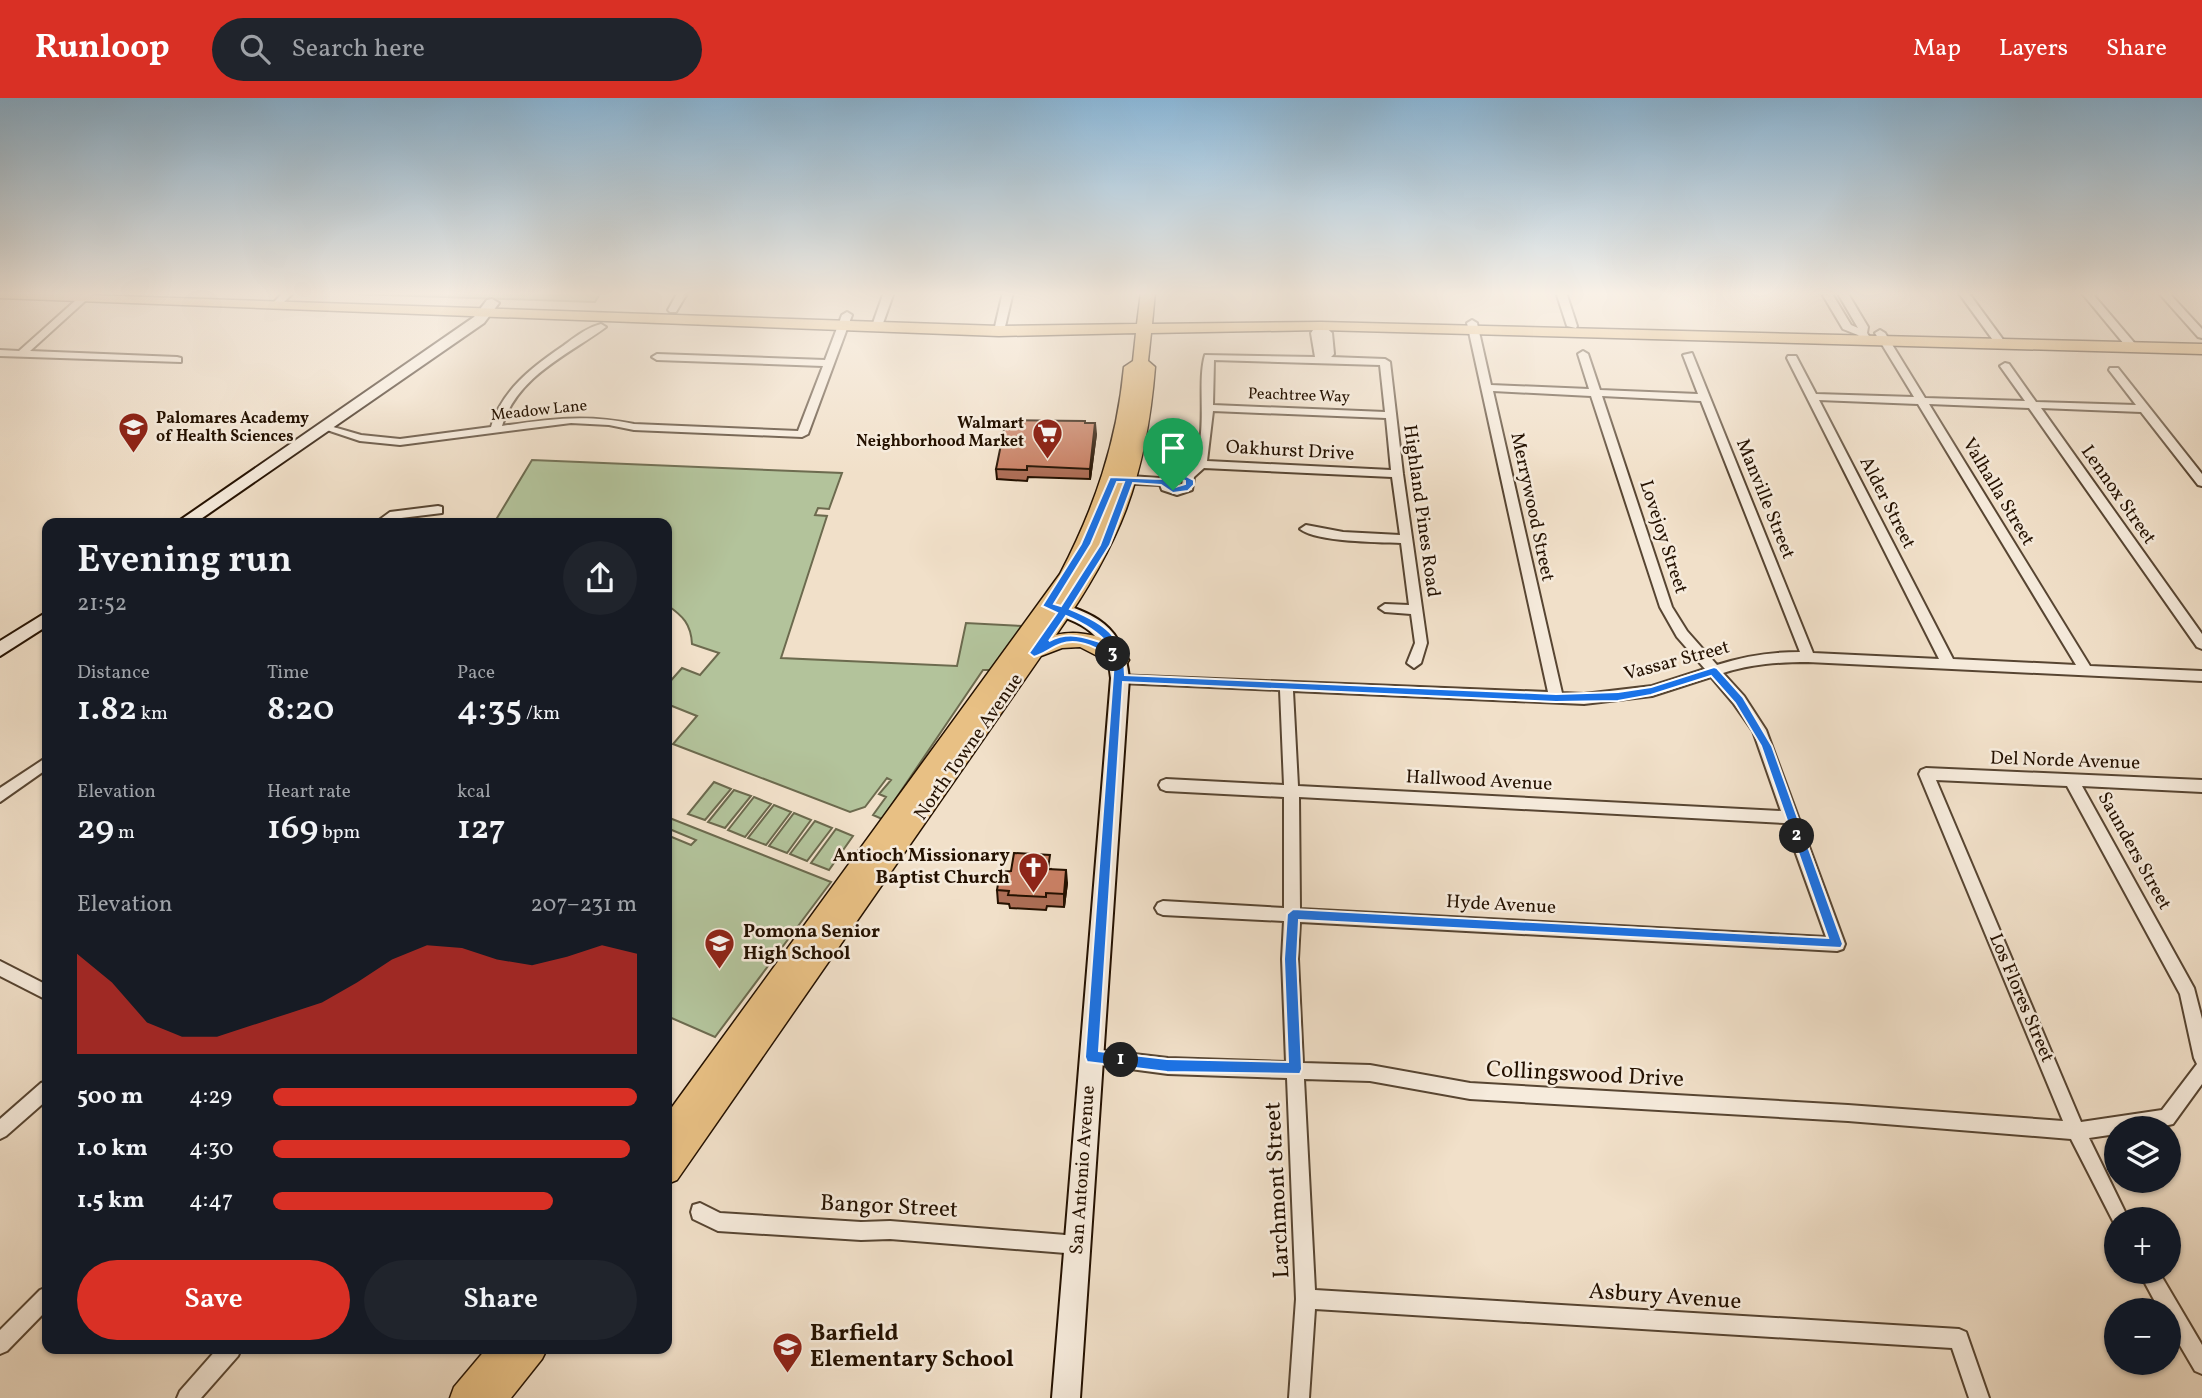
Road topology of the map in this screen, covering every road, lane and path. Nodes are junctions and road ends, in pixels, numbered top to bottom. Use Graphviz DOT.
graph roads {
  1 [pos="0,353"];
  2 [pos="431,353"];
  3 [pos="562,353"];
  4 [pos="833,353"];
  5 [pos="1141,353"];
  6 [pos="1329,353"];
  7 [pos="1479,353"];
  8 [pos="1886,353"];
  9 [pos="21,354"];
  10 [pos="1583,354"];
  11 [pos="1688,355"];
  12 [pos="657,357"];
  13 [pos="1793,358"];
  14 [pos="1323,359"];
  15 [pos="177,360"];
  16 [pos="829,363"];
  17 [pos="2005,366"];
  18 [pos="2114,370"];
  19 [pos="1488,388"];
  20 [pos="1596,393"];
  21 [pos="1812,397"];
  22 [pos="1705,398"];
  23 [pos="1922,400"];
  24 [pos="2033,405"];
  25 [pos="1208,408"];
  26 [pos="2144,409"];
  27 [pos="1390,415"];
  28 [pos="323,427"];
  29 [pos="495,431"];
  30 [pos="1201,464"];
  31 [pos="1397,474"];
  32 [pos="1121,479"];
  33 [pos="2202,482"];
  34 [pos="439,510"];
  35 [pos="191,518"];
  36 [pos="387,518"];
  37 [pos="1306,529"];
  38 [pos="1406,539"];
  39 [pos="1056,608"];
  40 [pos="1385,608"];
  41 [pos="1417,610"];
  42 [pos="42,621"];
  43 [pos="2202,645"];
  44 [pos="0,650"];
  45 [pos="1034,653"];
  46 [pos="1808,657"];
  47 [pos="1414,663"];
  48 [pos="1950,665"];
  49 [pos="1120,669"];
  50 [pos="1714,671"];
  51 [pos="2086,671"];
  52 [pos="2202,676"];
  53 [pos="1286,685"];
  54 [pos="1556,698"];
  55 [pos="42,769"];
  56 [pos="1926,774"];
  57 [pos="2072,780"];
  58 [pos="1166,785"];
  59 [pos="2202,786"];
  60 [pos="1291,790"];
  61 [pos="0,796"];
  62 [pos="1790,817"];
  63 [pos="1163,908"];
  64 [pos="1293,914"];
  65 [pos="1837,944"];
  66 [pos="0,968"];
  67 [pos="42,990"];
  68 [pos="1091,1057"];
  69 [pos="2202,1058"];
  70 [pos="1295,1069"];
  71 [pos="2202,1070"];
  72 [pos="42,1093"];
  73 [pos="672,1129"];
  74 [pos="0,1130"];
  75 [pos="2076,1131"];
  76 [pos="672,1164"];
  77 [pos="2114,1207"];
  78 [pos="699,1212"];
  79 [pos="1078,1245"];
  80 [pos="2155,1284"];
  81 [pos="1306,1299"];
  82 [pos="42,1302"];
  83 [pos="0,1344"];
  84 [pos="227,1354"];
  85 [pos="502,1354"];
  86 [pos="528,1354"];
  87 [pos="2202,1364"];
  88 [pos="187,1398"];
  89 [pos="465,1398"];
  90 [pos="492,1398"];
  91 [pos="1066,1398"];
  92 [pos="1299,1398"];
  93 [pos="1979,1398"];
  1 -- 9 [label="street"];
  2 -- 28 [label="main road"];
  3 -- 29 [label="street"];
  4 -- 16 [label="street"];
  5 -- 32 [label="main road, North Towne Avenue"];
  6 -- 14 [label="street"];
  7 -- 19 [label="street, Merrywood Street"];
  8 -- 23 [label="street, Valhalla Street"];
  9 -- 15 [label="street"];
  10 -- 20 [label="street, Lovejoy Street"];
  11 -- 22 [label="street, Manville Street"];
  12 -- 16 [label="street"];
  13 -- 21 [label="street, Alder Street"];
  14 -- 25 [label="street"];
  14 -- 27 [label="street, Highland Pines Road"];
  16 -- 29 [label="street, Meadow Lane"];
  17 -- 24 [label="street, Lennox Street"];
  18 -- 26 [label="street"];
  19 -- 20 [label="street"];
  19 -- 54 [label="street, Merrywood Street"];
  20 -- 22 [label="street"];
  20 -- 50 [label="street, Lovejoy Street"];
  21 -- 23 [label="street"];
  21 -- 48 [label="street, Alder Street"];
  22 -- 46 [label="street, Manville Street"];
  23 -- 24 [label="street"];
  23 -- 51 [label="street, Valhalla Street"];
  24 -- 26 [label="street"];
  24 -- 43 [label="street, Lennox Street"];
  25 -- 27 [label="street, Peachtree Way"];
  25 -- 30 [label="street"];
  26 -- 33 [label="street"];
  27 -- 31 [label="street, Highland Pines Road"];
  28 -- 29 [label="street, Meadow Lane"];
  28 -- 35 [label="main road"];
  30 -- 31 [label="street, Oakhurst Drive"];
  30 -- 32 [label="street, Oakhurst Drive"];
  31 -- 38 [label="street, Highland Pines Road"];
  32 -- 39 [label="main road, North Towne Avenue"];
  34 -- 36 [label="street"];
  37 -- 38 [label="street"];
  38 -- 41 [label="street, Highland Pines Road"];
  39 -- 45 [label="main road, North Towne Avenue"];
  39 -- 49 [label="main road"];
  39 -- 73 [label="main road, North Towne Avenue"];
  40 -- 41 [label="street"];
  41 -- 47 [label="street, Highland Pines Road"];
  42 -- 44 [label="main road"];
  45 -- 49 [label="main road"];
  45 -- 76 [label="main road, North Towne Avenue"];
  46 -- 48 [label="street, Vassar Street"];
  46 -- 50 [label="street, Vassar Street"];
  48 -- 51 [label="street, Vassar Street"];
  49 -- 53 [label="street, Vassar Street"];
  49 -- 68 [label="main road, San Antonio Avenue"];
  50 -- 54 [label="street, Vassar Street"];
  50 -- 62 [label="street, Lovejoy Street"];
  51 -- 52 [label="street, Vassar Street"];
  53 -- 54 [label="street, Vassar Street"];
  53 -- 60 [label="street, Larchmont Street"];
  55 -- 61 [label="street"];
  56 -- 57 [label="street, Del Norde Avenue"];
  56 -- 75 [label="street, Los Flores Street"];
  57 -- 59 [label="street, Del Norde Avenue"];
  57 -- 69 [label="street, Saunders Street"];
  58 -- 60 [label="street, Hallwood Avenue"];
  60 -- 62 [label="street, Hallwood Avenue"];
  60 -- 64 [label="street, Larchmont Street"];
  62 -- 65 [label="street, Lovejoy Street"];
  63 -- 64 [label="street, Hyde Avenue"];
  64 -- 65 [label="street, Hyde Avenue"];
  64 -- 70 [label="street, Larchmont Street"];
  66 -- 67 [label="street"];
  68 -- 70 [label="street, Collingswood Drive"];
  68 -- 79 [label="main road, San Antonio Avenue"];
  70 -- 75 [label="street, Collingswood Drive"];
  70 -- 81 [label="street, Larchmont Street"];
  71 -- 75 [label="street"];
  72 -- 74 [label="street"];
  75 -- 77 [label="street, Los Flores Street"];
  78 -- 79 [label="street, Bangor Street"];
  79 -- 91 [label="main road, San Antonio Avenue"];
  80 -- 87 [label="street"];
  81 -- 92 [label="street, Larchmont Street"];
  81 -- 93 [label="street, Asbury Avenue"];
  82 -- 83 [label="street"];
  84 -- 88 [label="street"];
  85 -- 89 [label="main road"];
  86 -- 90 [label="main road"];
}
